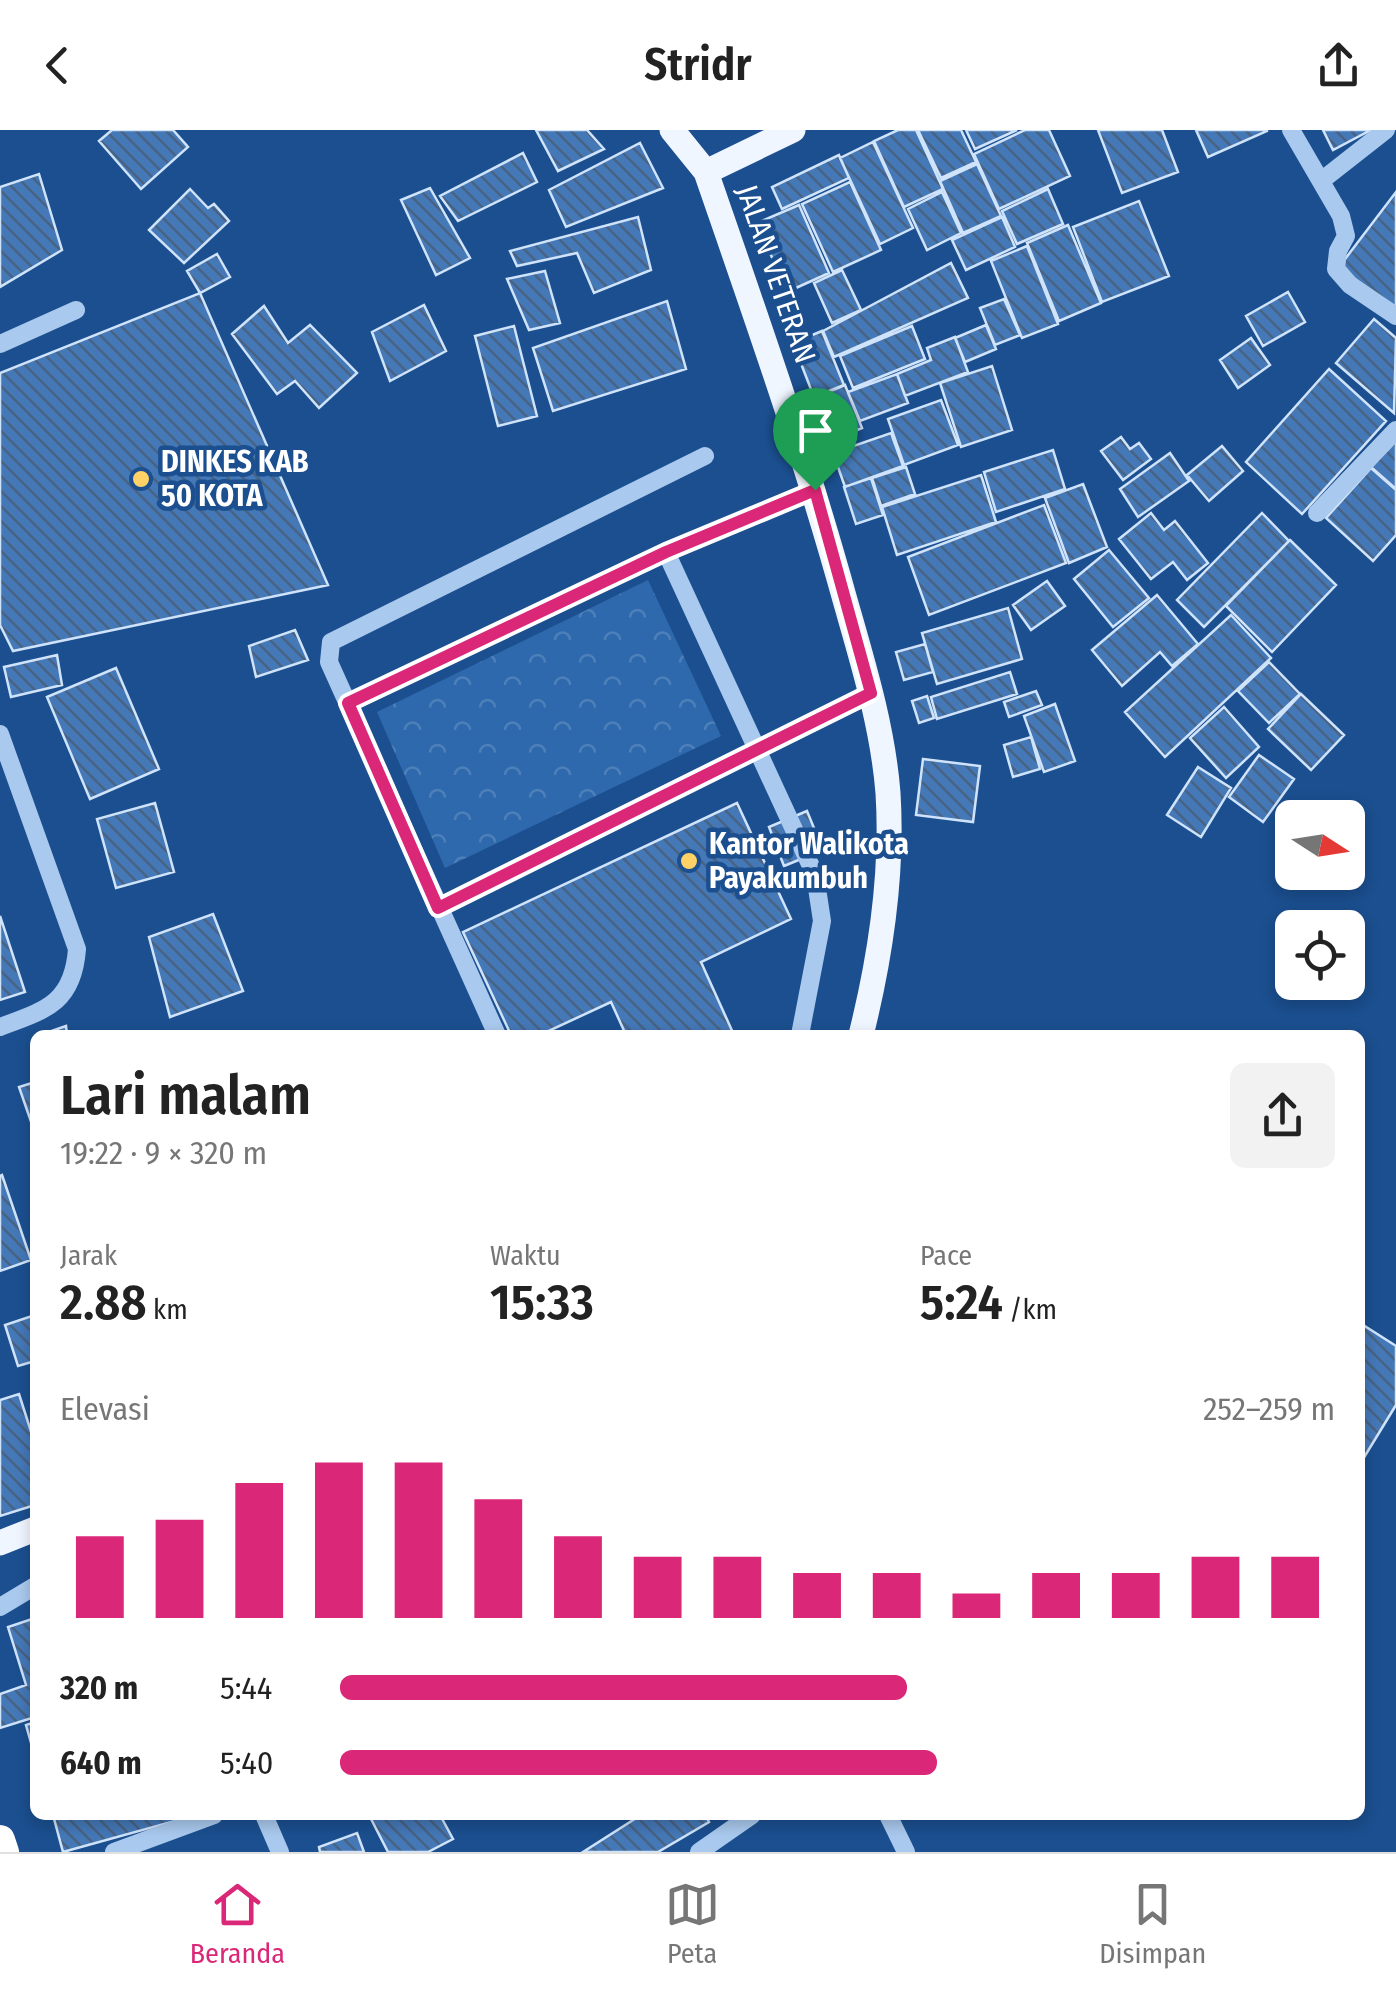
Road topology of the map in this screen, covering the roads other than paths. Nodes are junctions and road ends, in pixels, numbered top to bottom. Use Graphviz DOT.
graph roads {
  1 [pos="672,130"];
  2 [pos="793,130"];
  3 [pos="1291,130"];
  4 [pos="1386,130"];
  5 [pos="706,172"];
  6 [pos="1321,181"];
  7 [pos="76,310"];
  8 [pos="1396,316"];
  9 [pos="0,344"];
  10 [pos="1396,430"];
  11 [pos="705,456"];
  12 [pos="815,490"];
  13 [pos="1317,513"];
  14 [pos="666,552"];
  15 [pos="871,693"];
  16 [pos="348,703"];
  17 [pos="0,734"];
  18 [pos="756,747"];
  19 [pos="438,908"];
  20 [pos="0,1027"];
  21 [pos="495,1030"];
  22 [pos="801,1030"];
  23 [pos="862,1030"];
  24 [pos="30,1530"];
  25 [pos="0,1543"];
  26 [pos="30,1589"];
  27 [pos="0,1607"];
  28 [pos="200,1820"];
  29 [pos="266,1820"];
  30 [pos="745,1820"];
  31 [pos="890,1820"];
  32 [pos="0,1840"];
  33 [pos="4,1852"];
  34 [pos="114,1852"];
  35 [pos="280,1852"];
  36 [pos="699,1852"];
  37 [pos="906,1852"];
  1 -- 5 [label="main road, JALAN VETERAN"];
  2 -- 5 [label="main road"];
  3 -- 6 [label="street"];
  4 -- 6 [label="street"];
  5 -- 12 [label="main road, JALAN VETERAN"];
  6 -- 8 [label="street"];
  7 -- 9 [label="street"];
  10 -- 13 [label="street"];
  11 -- 16 [label="street"];
  12 -- 14 [label="street"];
  12 -- 15 [label="main road, JALAN VETERAN"];
  14 -- 16 [label="street"];
  14 -- 18 [label="street"];
  15 -- 18 [label="street"];
  15 -- 23 [label="main road, JALAN VETERAN"];
  16 -- 19 [label="street"];
  17 -- 20 [label="street"];
  18 -- 19 [label="street"];
  18 -- 22 [label="street"];
  19 -- 21 [label="street"];
  24 -- 25 [label="main road"];
  26 -- 27 [label="street"];
  28 -- 34 [label="street"];
  29 -- 35 [label="street"];
  30 -- 36 [label="street"];
  31 -- 37 [label="street"];
  32 -- 33 [label="highway"];
}
